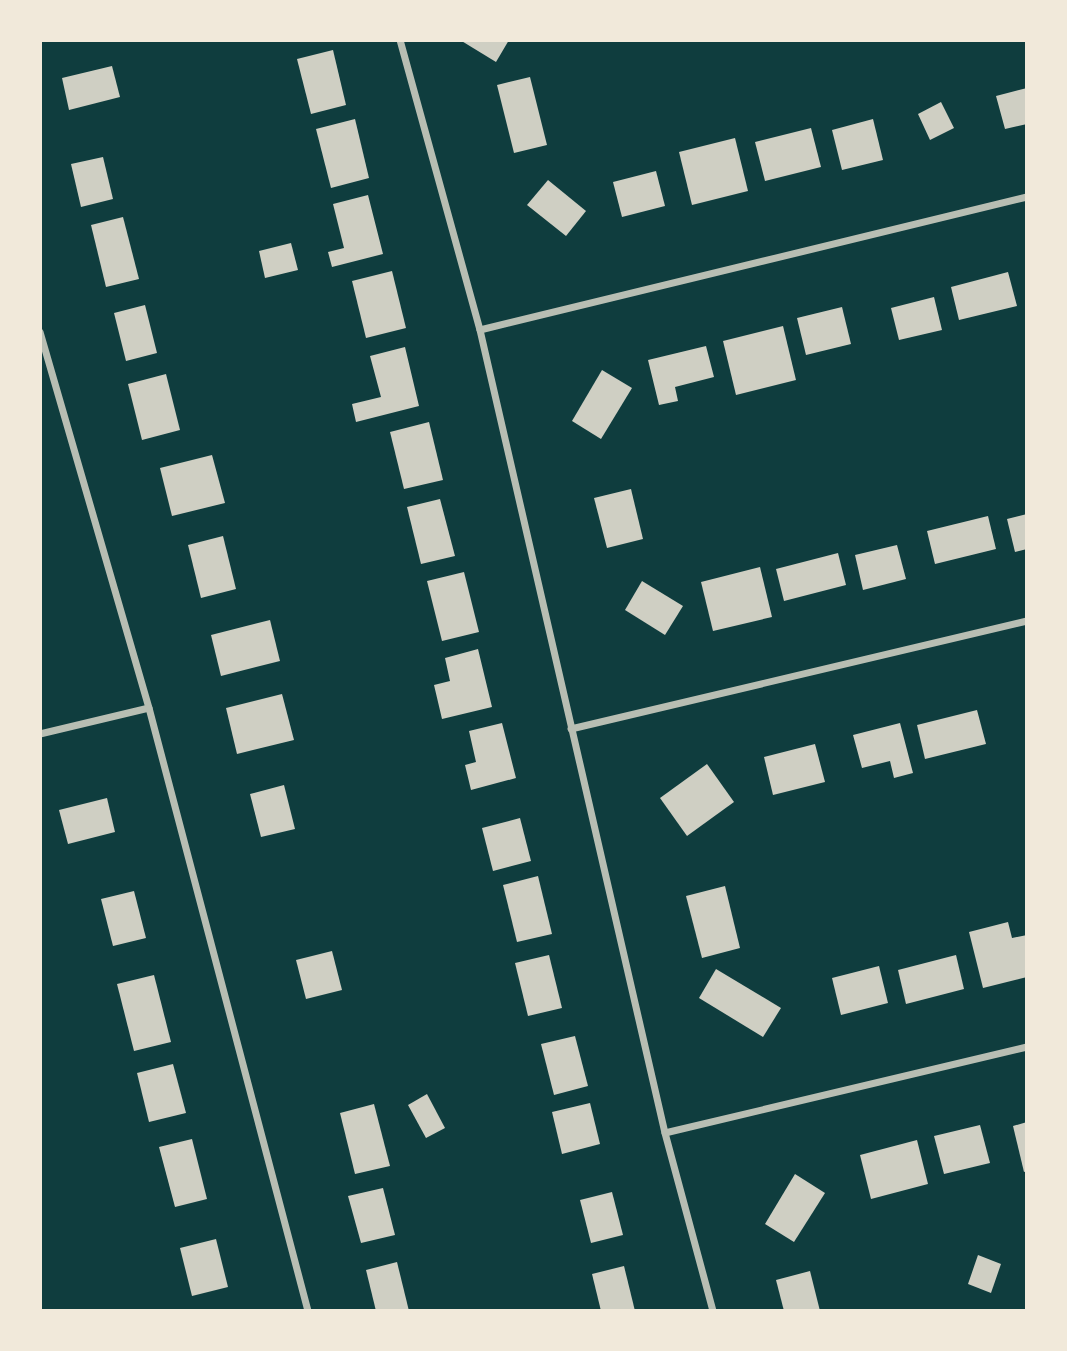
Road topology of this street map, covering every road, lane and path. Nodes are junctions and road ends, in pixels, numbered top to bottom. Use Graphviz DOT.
graph roads {
  1 [pos="400,40"];
  2 [pos="1027,197"];
  3 [pos="480,330"];
  4 [pos="40,332"];
  5 [pos="1027,621"];
  6 [pos="149,708"];
  7 [pos="571,729"];
  8 [pos="40,734"];
  9 [pos="1027,1047"];
  10 [pos="665,1133"];
  11 [pos="308,1311"];
  12 [pos="713,1311"];
  1 -- 3 [label="street"];
  2 -- 3 [label="street"];
  3 -- 7 [label="street"];
  4 -- 6 [label="street"];
  5 -- 7 [label="street"];
  6 -- 8 [label="street"];
  6 -- 11 [label="street"];
  7 -- 10 [label="street"];
  9 -- 10 [label="street"];
  10 -- 12 [label="street"];
}
